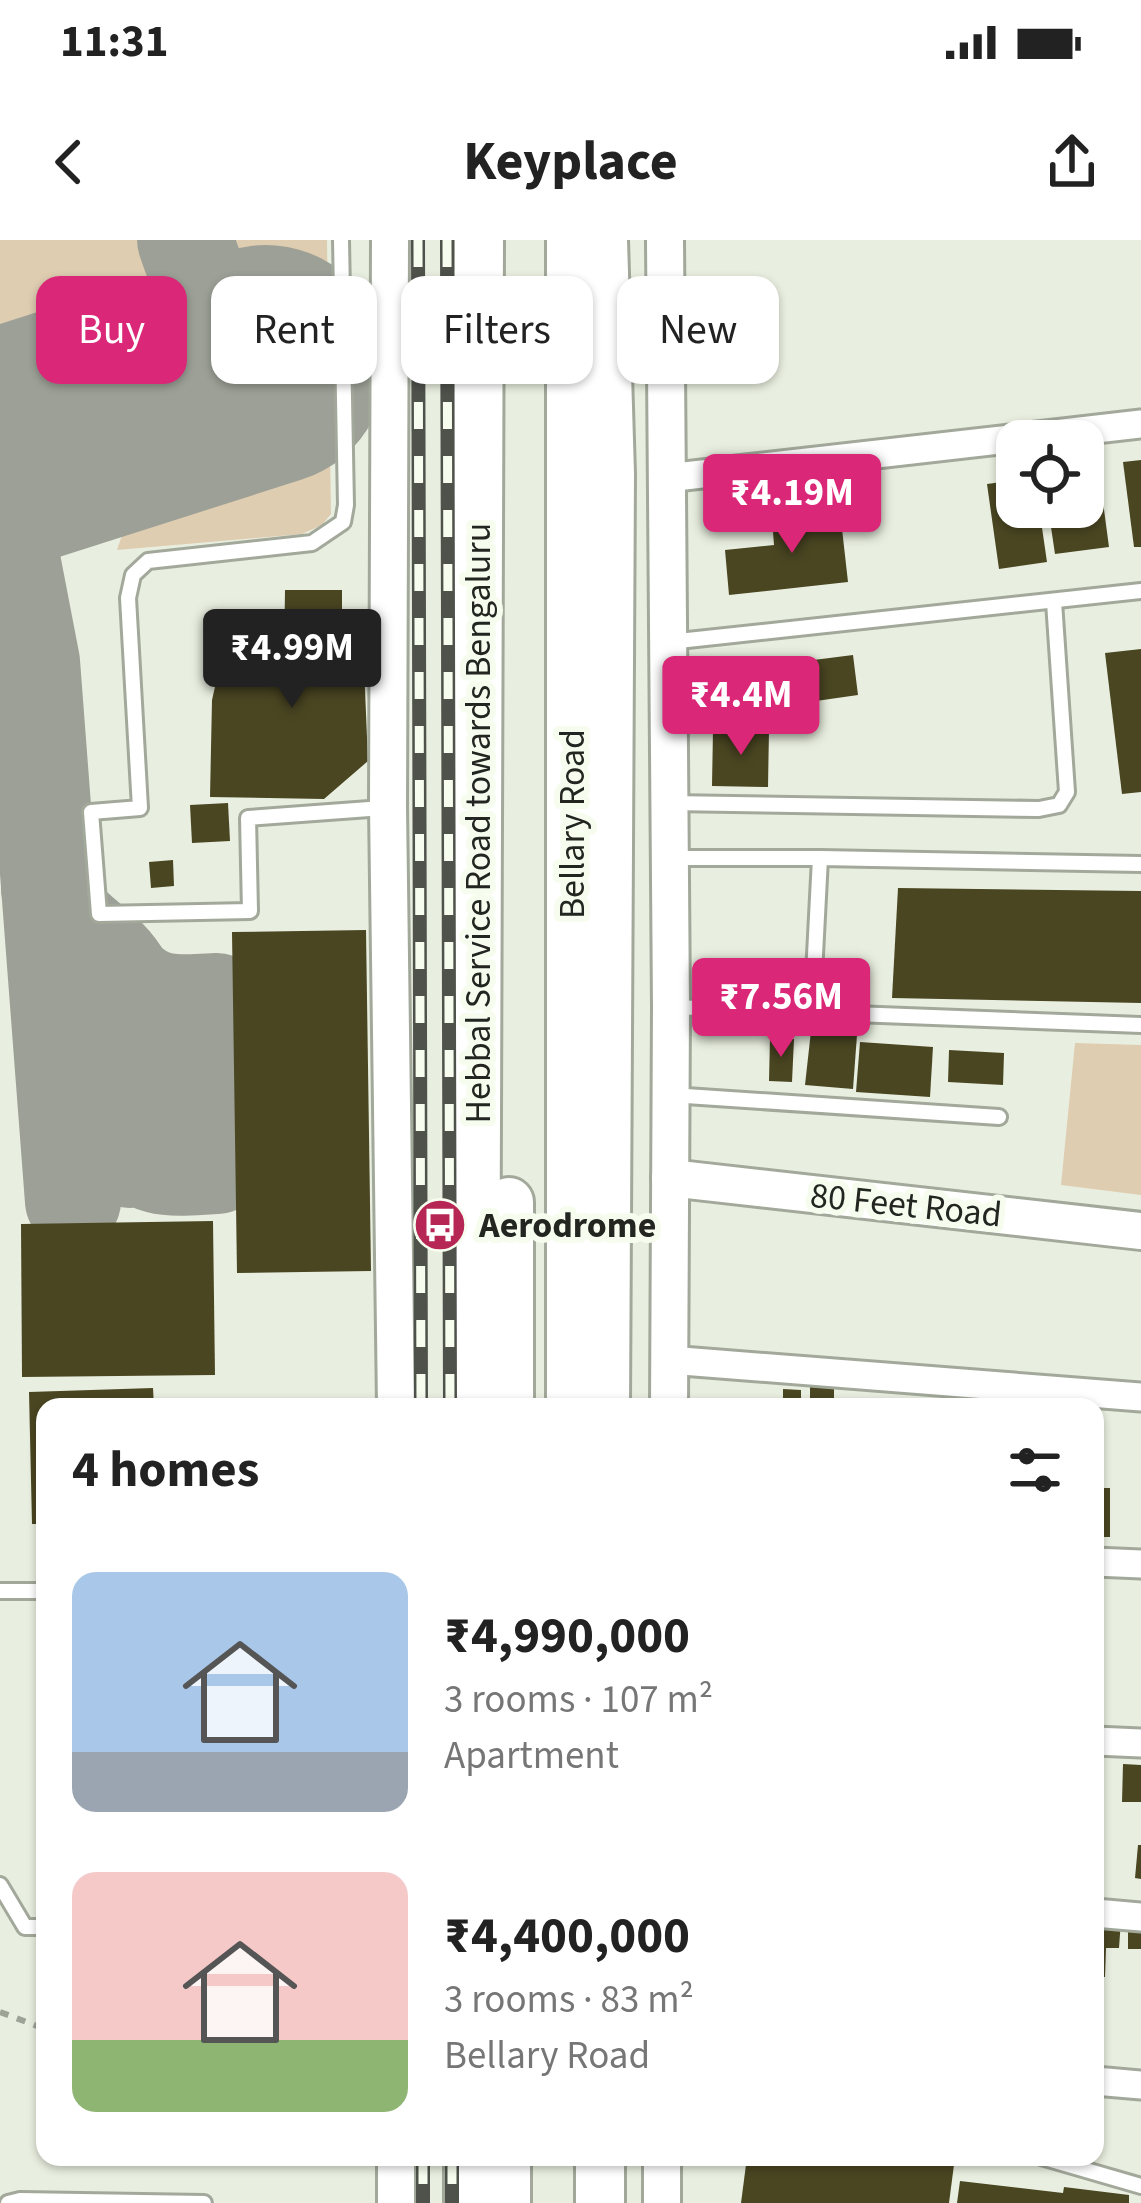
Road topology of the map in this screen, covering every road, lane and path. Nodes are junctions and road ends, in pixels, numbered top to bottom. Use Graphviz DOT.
graph roads {
  1 [pos="341,240"];
  2 [pos="390,240"];
  3 [pos="479,240"];
  4 [pos="504,240"];
  5 [pos="571,240"];
  6 [pos="603,240"];
  7 [pos="664,240"];
  8 [pos="1141,424"];
  9 [pos="667,478"];
  10 [pos="1141,591"];
  11 [pos="1054,602"];
  12 [pos="668,642"];
  13 [pos="670,803"];
  14 [pos="388,807"];
  15 [pos="670,858"];
  16 [pos="820,858"];
  17 [pos="1141,864"];
  18 [pos="671,1007"];
  19 [pos="812,1013"];
  20 [pos="1141,1025"];
  21 [pos="671,1095"];
  22 [pos="999,1117"];
  23 [pos="670,1178"];
  24 [pos="1141,1231"];
  25 [pos="669,1360"];
  26 [pos="926,1395"];
  27 [pos="1141,1397"];
  28 [pos="396,1398"];
  29 [pos="475,1398"];
  30 [pos="509,1398"];
  31 [pos="571,1398"];
  32 [pos="605,1398"];
  33 [pos="669,1398"];
  34 [pos="1104,1562"];
  35 [pos="1141,1564"];
  36 [pos="0,1591"];
  37 [pos="36,1591"];
  38 [pos="1104,1741"];
  39 [pos="1141,1743"];
  40 [pos="0,1885"];
  41 [pos="1104,1914"];
  42 [pos="1141,1917"];
  43 [pos="36,1927"];
  44 [pos="0,2012"];
  45 [pos="36,2026"];
  46 [pos="1104,2082"];
  47 [pos="1141,2085"];
  48 [pos="396,2166"];
  49 [pos="469,2166"];
  50 [pos="506,2166"];
  51 [pos="568,2166"];
  52 [pos="600,2166"];
  53 [pos="662,2166"];
  54 [pos="1072,2166"];
  55 [pos="1141,2186"];
  56 [pos="8,2203"];
  57 [pos="204,2203"];
  58 [pos="396,2203"];
  59 [pos="469,2203"];
  60 [pos="506,2203"];
  61 [pos="568,2203"];
  62 [pos="600,2203"];
  63 [pos="662,2203"];
  1 -- 14 [label="lane"];
  2 -- 14 [label="street"];
  3 -- 29 [label="highway, Hebbal Service Road towards Bengaluru"];
  4 -- 30 [label="highway, Bellary Road"];
  5 -- 31 [label="highway, Bellary Road"];
  6 -- 32 [label="highway"];
  7 -- 9 [label="street"];
  8 -- 9 [label="street"];
  9 -- 12 [label="street"];
  10 -- 11 [label="lane"];
  11 -- 12 [label="lane"];
  11 -- 13 [label="lane"];
  12 -- 13 [label="street"];
  13 -- 15 [label="street"];
  14 -- 28 [label="street"];
  15 -- 16 [label="lane"];
  15 -- 18 [label="street"];
  16 -- 17 [label="lane"];
  16 -- 19 [label="lane"];
  18 -- 19 [label="lane"];
  18 -- 21 [label="street"];
  19 -- 20 [label="lane"];
  21 -- 22 [label="lane"];
  21 -- 23 [label="street"];
  23 -- 24 [label="street, 80 Feet Road"];
  23 -- 25 [label="street"];
  25 -- 26 [label="street"];
  25 -- 33 [label="street"];
  26 -- 27 [label="street"];
  34 -- 35 [label="street"];
  36 -- 37 [label="lane"];
  38 -- 39 [label="street"];
  40 -- 43 [label="lane"];
  41 -- 42 [label="street"];
  44 -- 45 [label="path"];
  46 -- 47 [label="street"];
  48 -- 58 [label="street"];
  49 -- 59 [label="highway"];
  50 -- 60 [label="highway"];
  51 -- 61 [label="highway"];
  52 -- 62 [label="highway"];
  53 -- 63 [label="street"];
  54 -- 55 [label="lane"];
  56 -- 57 [label="lane"];
}
